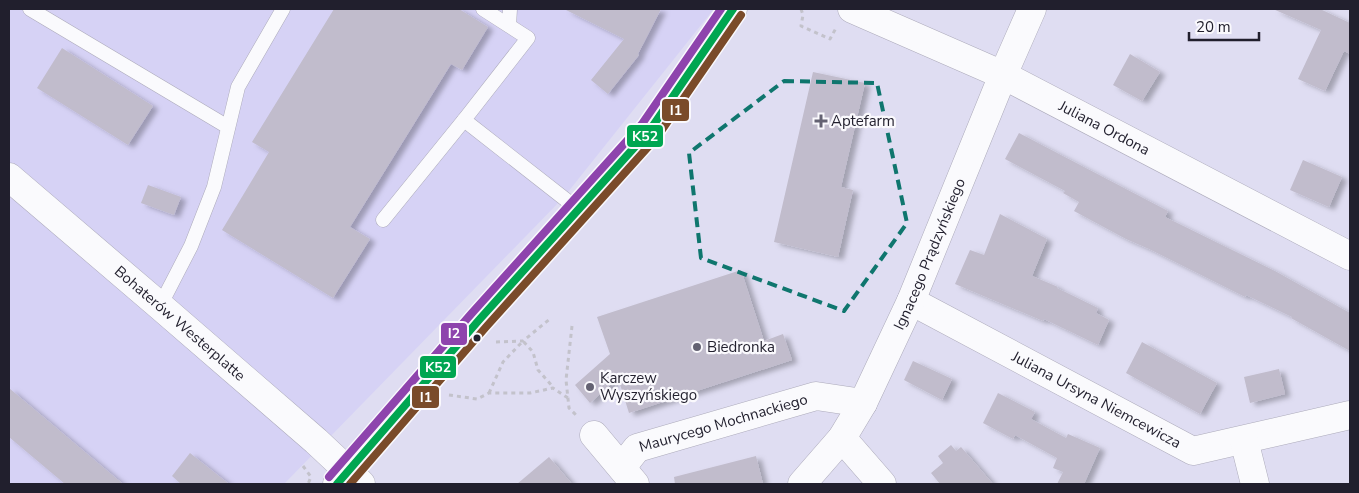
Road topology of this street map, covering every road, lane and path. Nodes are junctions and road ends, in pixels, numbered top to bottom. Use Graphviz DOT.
graph roads {
  1 [pos="30,9"];
  2 [pos="283,9"];
  3 [pos="483,9"];
  4 [pos="510,9"];
  5 [pos="733,9"];
  6 [pos="852,9"];
  7 [pos="1032,9"];
  8 [pos="509,25"];
  9 [pos="1003,75"];
  10 [pos="464,120"];
  11 [pos="228,127"];
  12 [pos="9,177"];
  13 [pos="579,210"];
  14 [pos="383,220"];
  15 [pos="1350,256"];
  16 [pos="910,301"];
  17 [pos="160,306"];
  18 [pos="551,318"];
  19 [pos="572,326"];
  20 [pos="523,341"];
  21 [pos="496,342"];
  22 [pos="553,388"];
  23 [pos="489,393"];
  24 [pos="449,396"];
  25 [pos="568,398"];
  26 [pos="863,403"];
  27 [pos="1350,415"];
  28 [pos="594,435"];
  29 [pos="842,438"];
  30 [pos="1244,440"];
  31 [pos="299,460"];
  32 [pos="629,476"];
  33 [pos="349,480"];
  34 [pos="308,484"];
  35 [pos="802,484"];
  36 [pos="882,484"];
  37 [pos="1255,484"];
  1 -- 11 [label="lane"];
  2 -- 11 [label="lane"];
  3 -- 8 [label="lane"];
  4 -- 8 [label="lane"];
  5 -- 13 [label="street"];
  6 -- 9 [label="street, Juliana Ordona"];
  7 -- 9 [label="street, Ignacego Prądzyńskiego"];
  8 -- 10 [label="lane"];
  9 -- 15 [label="street, Juliana Ordona"];
  9 -- 16 [label="street, Ignacego Prądzyńskiego"];
  10 -- 13 [label="lane"];
  10 -- 14 [label="lane"];
  11 -- 17 [label="lane"];
  12 -- 17 [label="street, Bohaterów Westerplatte"];
  13 -- 33 [label="street"];
  16 -- 26 [label="street, Ignacego Prądzyńskiego"];
  16 -- 30 [label="street, Juliana Ursyna Niemcewicza"];
  17 -- 33 [label="street, Bohaterów Westerplatte"];
  18 -- 20 [label="path"];
  19 -- 25 [label="path"];
  20 -- 21 [label="path"];
  20 -- 22 [label="path"];
  20 -- 23 [label="path"];
  22 -- 23 [label="path"];
  22 -- 25 [label="path"];
  23 -- 24 [label="path"];
  25 -- 28 [label="path"];
  26 -- 29 [label="street, Ignacego Prądzyńskiego"];
  26 -- 32 [label="street, Maurycego Mochnackiego"];
  27 -- 30 [label="street, Juliana Ursyna Niemcewicza"];
  28 -- 32 [label="street, Maurycego Mochnackiego"];
  29 -- 35 [label="street, Ignacego Prądzyńskiego"];
  29 -- 36 [label="street"];
  30 -- 37 [label="street"];
  31 -- 34 [label="path"];
}
